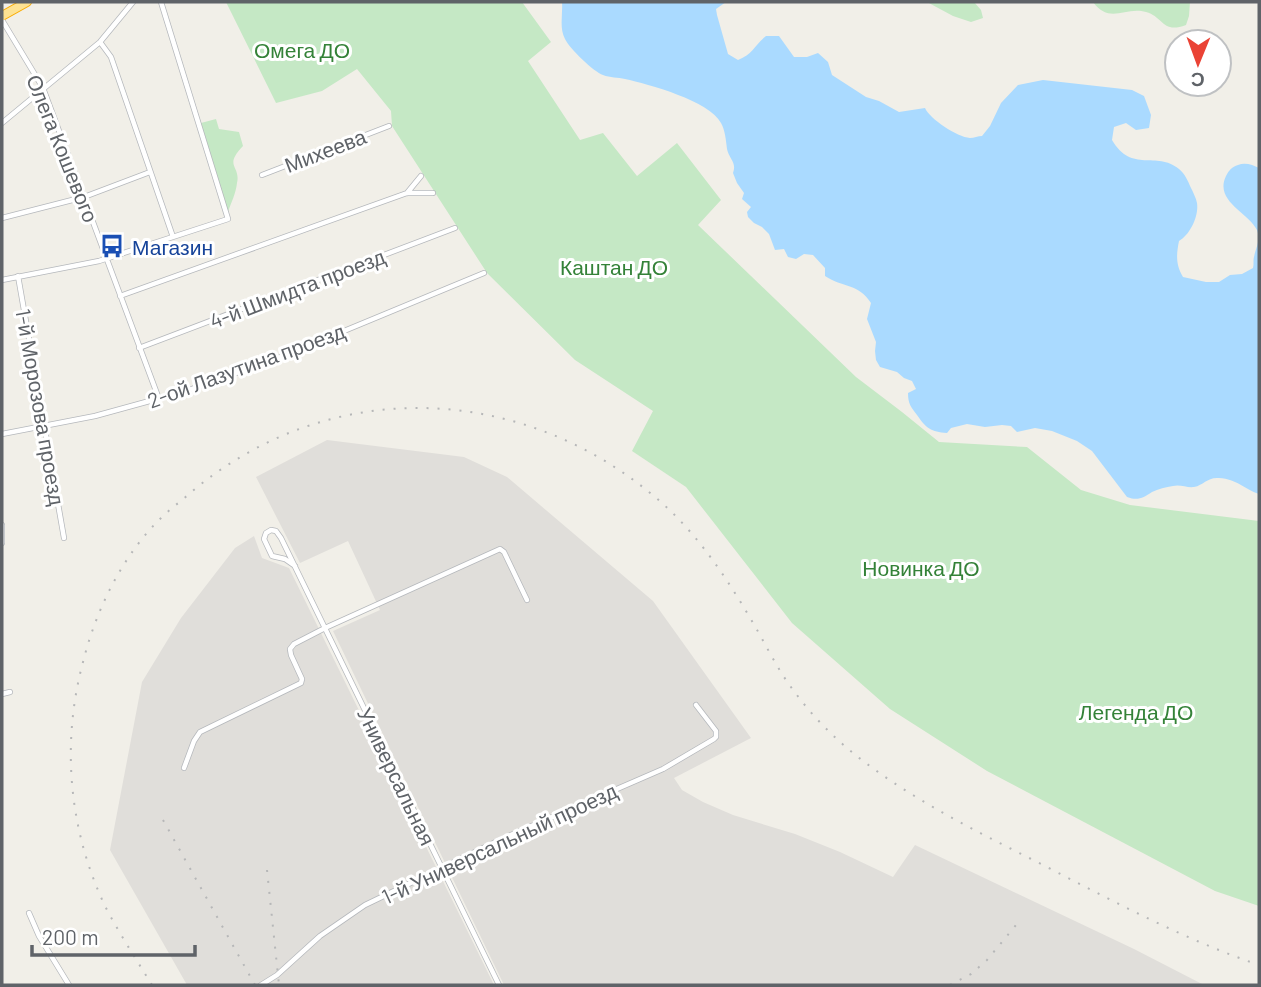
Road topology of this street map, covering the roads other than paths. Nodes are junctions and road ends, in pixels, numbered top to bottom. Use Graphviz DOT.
graph roads {
  1 [pos="27,2"];
  2 [pos="133,2"];
  3 [pos="161,2"];
  4 [pos="2,18"];
  5 [pos="100,42"];
  6 [pos="43,88"];
  7 [pos="2,123"];
  8 [pos="389,126"];
  9 [pos="150,172"];
  10 [pos="262,175"];
  11 [pos="421,176"];
  12 [pos="433,193"];
  13 [pos="407,194"];
  14 [pos="84,197"];
  15 [pos="2,218"];
  16 [pos="455,228"];
  17 [pos="173,237"];
  18 [pos="107,259"];
  19 [pos="484,272"];
  20 [pos="18,276"];
  21 [pos="2,279"];
  22 [pos="120,296"];
  23 [pos="139,348"];
  24 [pos="159,399"];
  25 [pos="44,426"];
  26 [pos="2,435"];
  27 [pos="2,525"];
  28 [pos="64,538"];
  29 [pos="2,543"];
  30 [pos="295,566"];
  31 [pos="527,600"];
  32 [pos="325,628"];
  33 [pos="10,692"];
  34 [pos="2,694"];
  35 [pos="696,705"];
  36 [pos="184,768"];
  37 [pos="442,867"];
  38 [pos="29,913"];
  39 [pos="69,985"];
  40 [pos="261,985"];
  41 [pos="499,985"];
  1 -- 4 [label="highway"];
  2 -- 5 [label="street"];
  3 -- 17 [label="street"];
  4 -- 6 [label="street, Олега Кошевого"];
  5 -- 6 [label="street"];
  5 -- 9 [label="street"];
  6 -- 7 [label="street"];
  6 -- 14 [label="street, Олега Кошевого"];
  8 -- 10 [label="street, Михеева"];
  9 -- 14 [label="street"];
  9 -- 17 [label="street"];
  11 -- 13 [label="street"];
  12 -- 13 [label="street"];
  13 -- 22 [label="street"];
  14 -- 15 [label="street"];
  14 -- 18 [label="street, Олега Кошевого"];
  16 -- 23 [label="street, 4-й Шмидта проезд"];
  17 -- 18 [label="street"];
  18 -- 20 [label="street"];
  18 -- 22 [label="street, Олега Кошевого"];
  19 -- 24 [label="street, 2-ой Лазутина проезд"];
  20 -- 21 [label="street"];
  20 -- 25 [label="street, 1-й Морозова проезд"];
  22 -- 23 [label="street, Олега Кошевого"];
  23 -- 24 [label="street, Олега Кошевого"];
  24 -- 25 [label="street, 2-ой Лазутина проезд"];
  25 -- 26 [label="street, 2-ой Лазутина проезд"];
  25 -- 28 [label="street, 1-й Морозова проезд"];
  27 -- 29 [label="street"];
  30 -- 30 [label="street, Универсальная"];
  30 -- 32 [label="street, Универсальная"];
  31 -- 32 [label="street"];
  32 -- 36 [label="street"];
  32 -- 37 [label="street, Универсальная"];
  33 -- 34 [label="street"];
  35 -- 37 [label="street, 1-й Универсальный проезд"];
  37 -- 40 [label="street, 1-й Универсальный проезд"];
  37 -- 41 [label="street, Универсальная"];
  38 -- 39 [label="street"];
}
